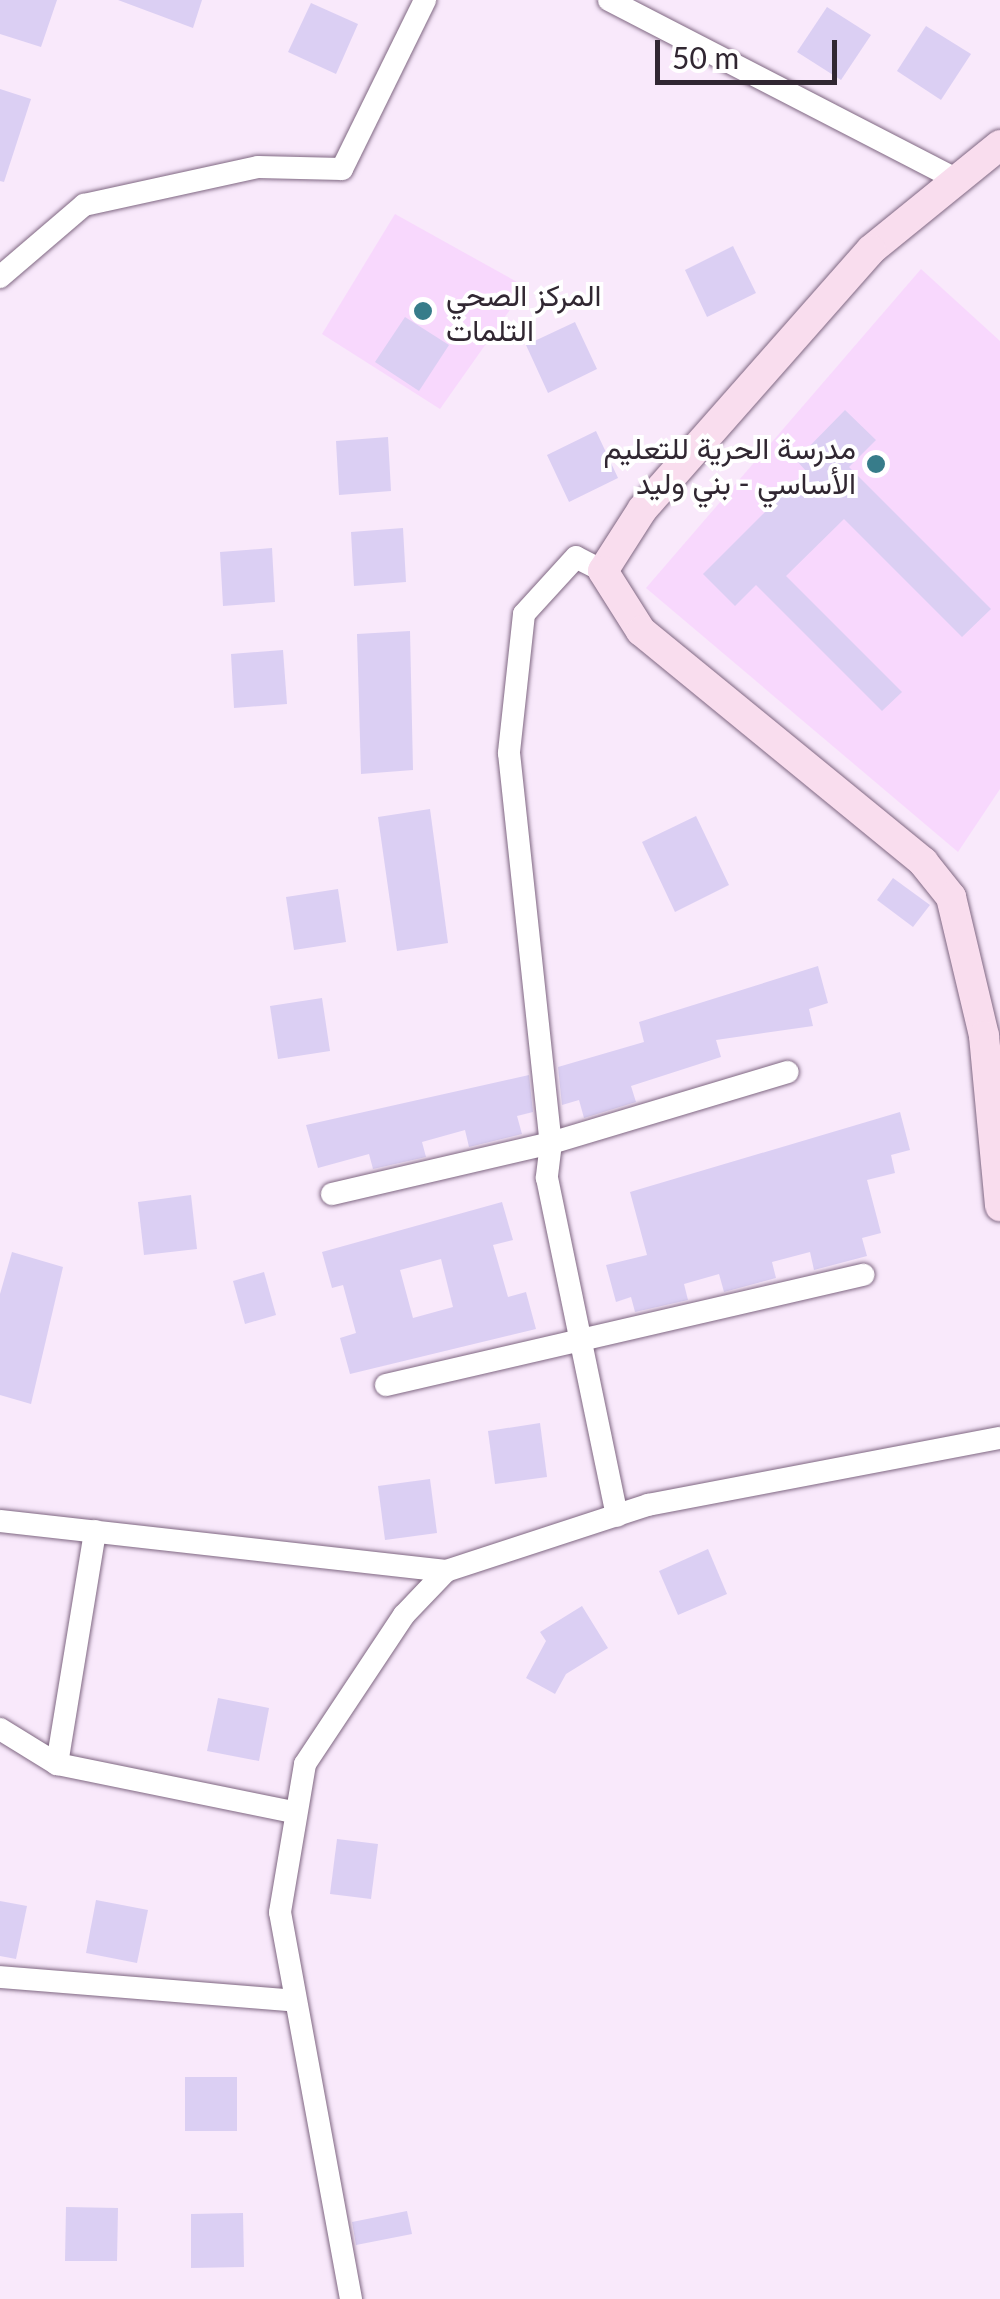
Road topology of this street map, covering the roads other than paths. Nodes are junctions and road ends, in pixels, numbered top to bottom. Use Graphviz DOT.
graph roads {
  1 [pos="425,0"];
  2 [pos="610,0"];
  3 [pos="1000,145"];
  4 [pos="956,180"];
  5 [pos="0,277"];
  6 [pos="604,571"];
  7 [pos="788,1072"];
  8 [pos="552,1144"];
  9 [pos="332,1194"];
  10 [pos="1000,1206"];
  11 [pos="863,1275"];
  12 [pos="576,1342"];
  13 [pos="386,1385"];
  14 [pos="1000,1438"];
  15 [pos="617,1516"];
  16 [pos="0,1521"];
  17 [pos="95,1532"];
  18 [pos="446,1571"];
  19 [pos="0,1730"];
  20 [pos="57,1764"];
  21 [pos="293,1812"];
  22 [pos="0,1976"];
  23 [pos="289,2000"];
  24 [pos="351,2299"];
  1 -- 5 [label="street"];
  2 -- 4 [label="street"];
  3 -- 4 [label="street"];
  4 -- 6 [label="street"];
  6 -- 8 [label="street"];
  6 -- 10 [label="street"];
  7 -- 8 [label="street"];
  8 -- 9 [label="street"];
  8 -- 12 [label="street"];
  11 -- 12 [label="street"];
  12 -- 13 [label="street"];
  12 -- 15 [label="street"];
  14 -- 15 [label="street"];
  15 -- 18 [label="street"];
  16 -- 17 [label="street"];
  17 -- 18 [label="street"];
  17 -- 20 [label="street"];
  18 -- 21 [label="street"];
  19 -- 20 [label="street"];
  20 -- 21 [label="street"];
  21 -- 23 [label="street"];
  22 -- 23 [label="street"];
  23 -- 24 [label="street"];
}
